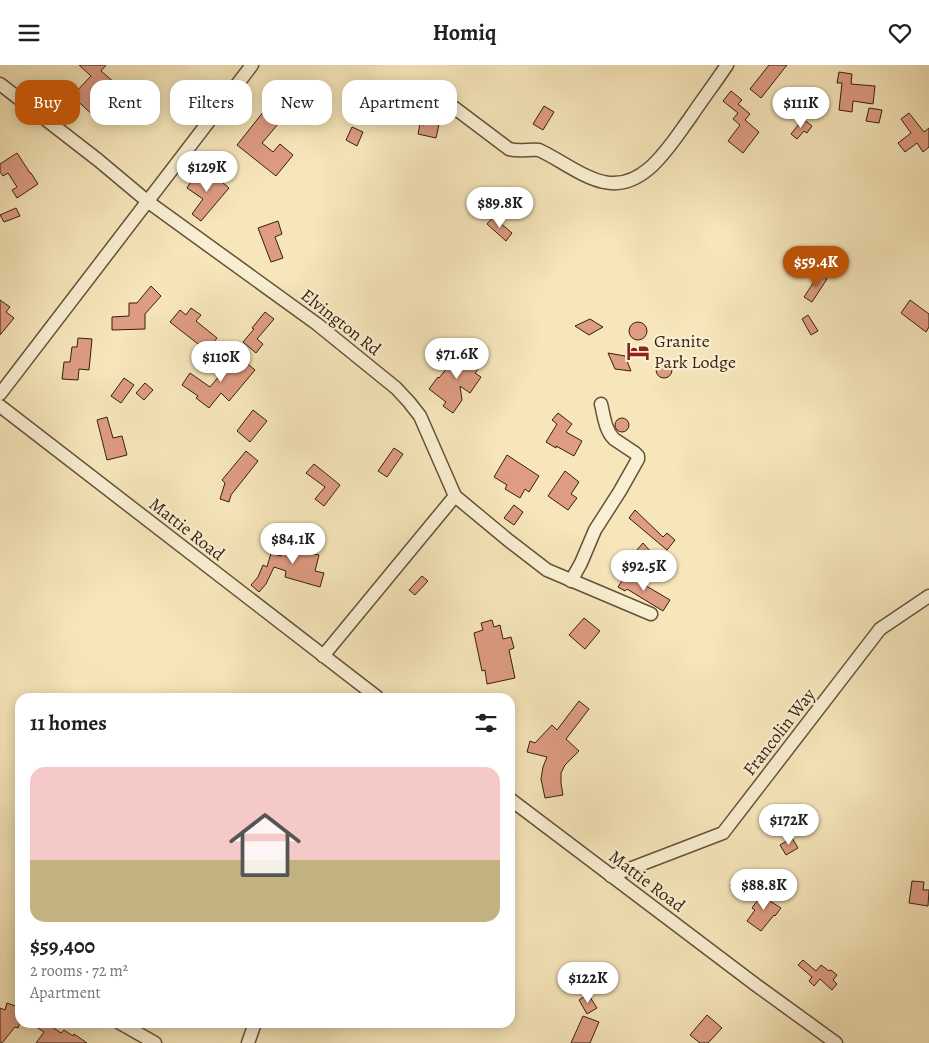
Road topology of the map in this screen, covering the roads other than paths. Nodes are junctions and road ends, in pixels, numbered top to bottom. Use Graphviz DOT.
graph roads {
  1 [pos="252,65"];
  2 [pos="728,65"];
  3 [pos="0,83"];
  4 [pos="457,110"];
  5 [pos="147,201"];
  6 [pos="0,395"];
  7 [pos="601,404"];
  8 [pos="0,407"];
  9 [pos="455,496"];
  10 [pos="572,581"];
  11 [pos="929,595"];
  12 [pos="651,614"];
  13 [pos="323,656"];
  14 [pos="360,692"];
  15 [pos="515,803"];
  16 [pos="612,876"];
  17 [pos="129,1028"];
  18 [pos="252,1028"];
  19 [pos="155,1043"];
  20 [pos="248,1043"];
  21 [pos="836,1043"];
  1 -- 5 [label="street"];
  2 -- 4 [label="street"];
  3 -- 5 [label="street, Elvington Rd"];
  5 -- 6 [label="street"];
  5 -- 9 [label="street, Elvington Rd"];
  7 -- 10 [label="street"];
  8 -- 13 [label="street, Mattie Road"];
  9 -- 10 [label="street"];
  9 -- 13 [label="street"];
  10 -- 12 [label="street"];
  11 -- 16 [label="street, Francolin Way"];
  13 -- 14 [label="street, Mattie Road"];
  15 -- 16 [label="street, Mattie Road"];
  16 -- 21 [label="street, Mattie Road"];
  17 -- 19 [label="street"];
  18 -- 20 [label="street"];
}
